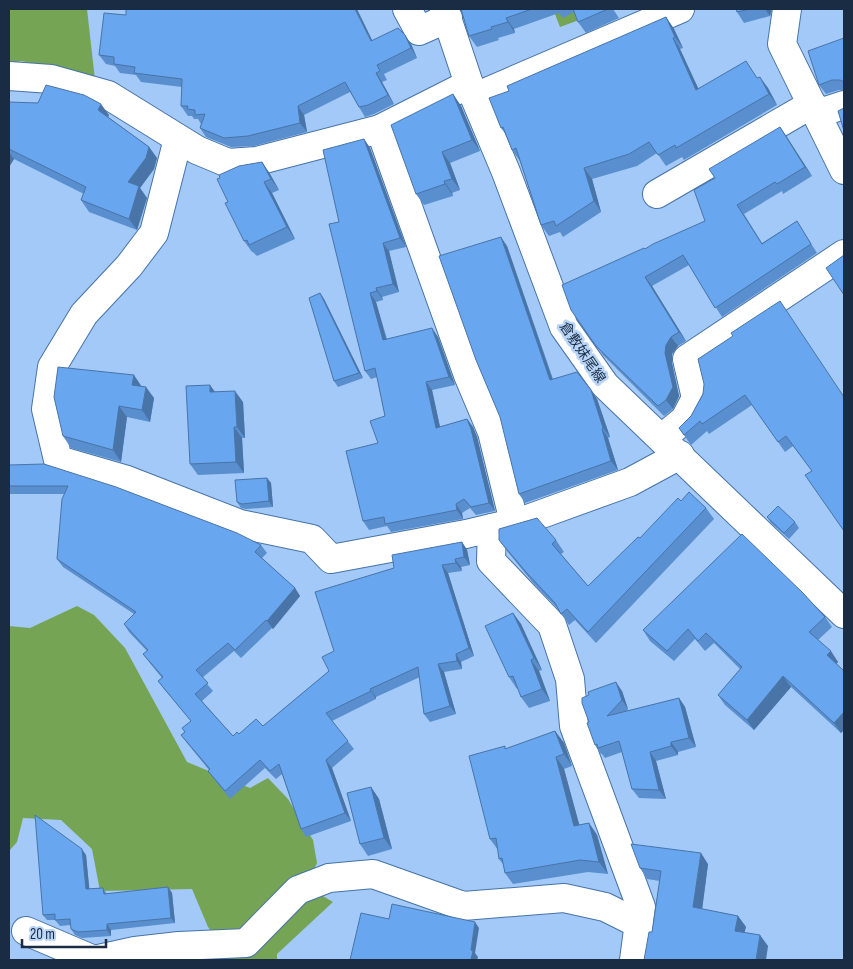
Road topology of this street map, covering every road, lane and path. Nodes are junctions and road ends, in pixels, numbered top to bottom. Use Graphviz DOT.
graph roads {
  1 [pos="407,9"];
  2 [pos="680,9"];
  3 [pos="786,9"];
  4 [pos="446,13"];
  5 [pos="9,76"];
  6 [pos="472,90"];
  7 [pos="844,106"];
  8 [pos="814,109"];
  9 [pos="380,129"];
  10 [pos="178,139"];
  11 [pos="844,170"];
  12 [pos="657,194"];
  13 [pos="844,254"];
  14 [pos="671,447"];
  15 [pos="503,525"];
  16 [pos="844,614"];
  17 [pos="639,924"];
  18 [pos="26,931"];
  19 [pos="634,960"];
  1 -- 4 [label="street"];
  2 -- 6 [label="street"];
  3 -- 8 [label="street"];
  4 -- 6 [label="street, 倉敷妹尾線"];
  5 -- 10 [label="street"];
  6 -- 9 [label="street"];
  6 -- 14 [label="street, 倉敷妹尾線"];
  7 -- 8 [label="street"];
  8 -- 11 [label="street"];
  8 -- 12 [label="street"];
  9 -- 10 [label="street"];
  9 -- 15 [label="street"];
  10 -- 15 [label="street"];
  13 -- 14 [label="street"];
  14 -- 15 [label="street"];
  14 -- 16 [label="street, 倉敷妹尾線"];
  15 -- 17 [label="street"];
  17 -- 18 [label="street"];
  17 -- 19 [label="street"];
}
